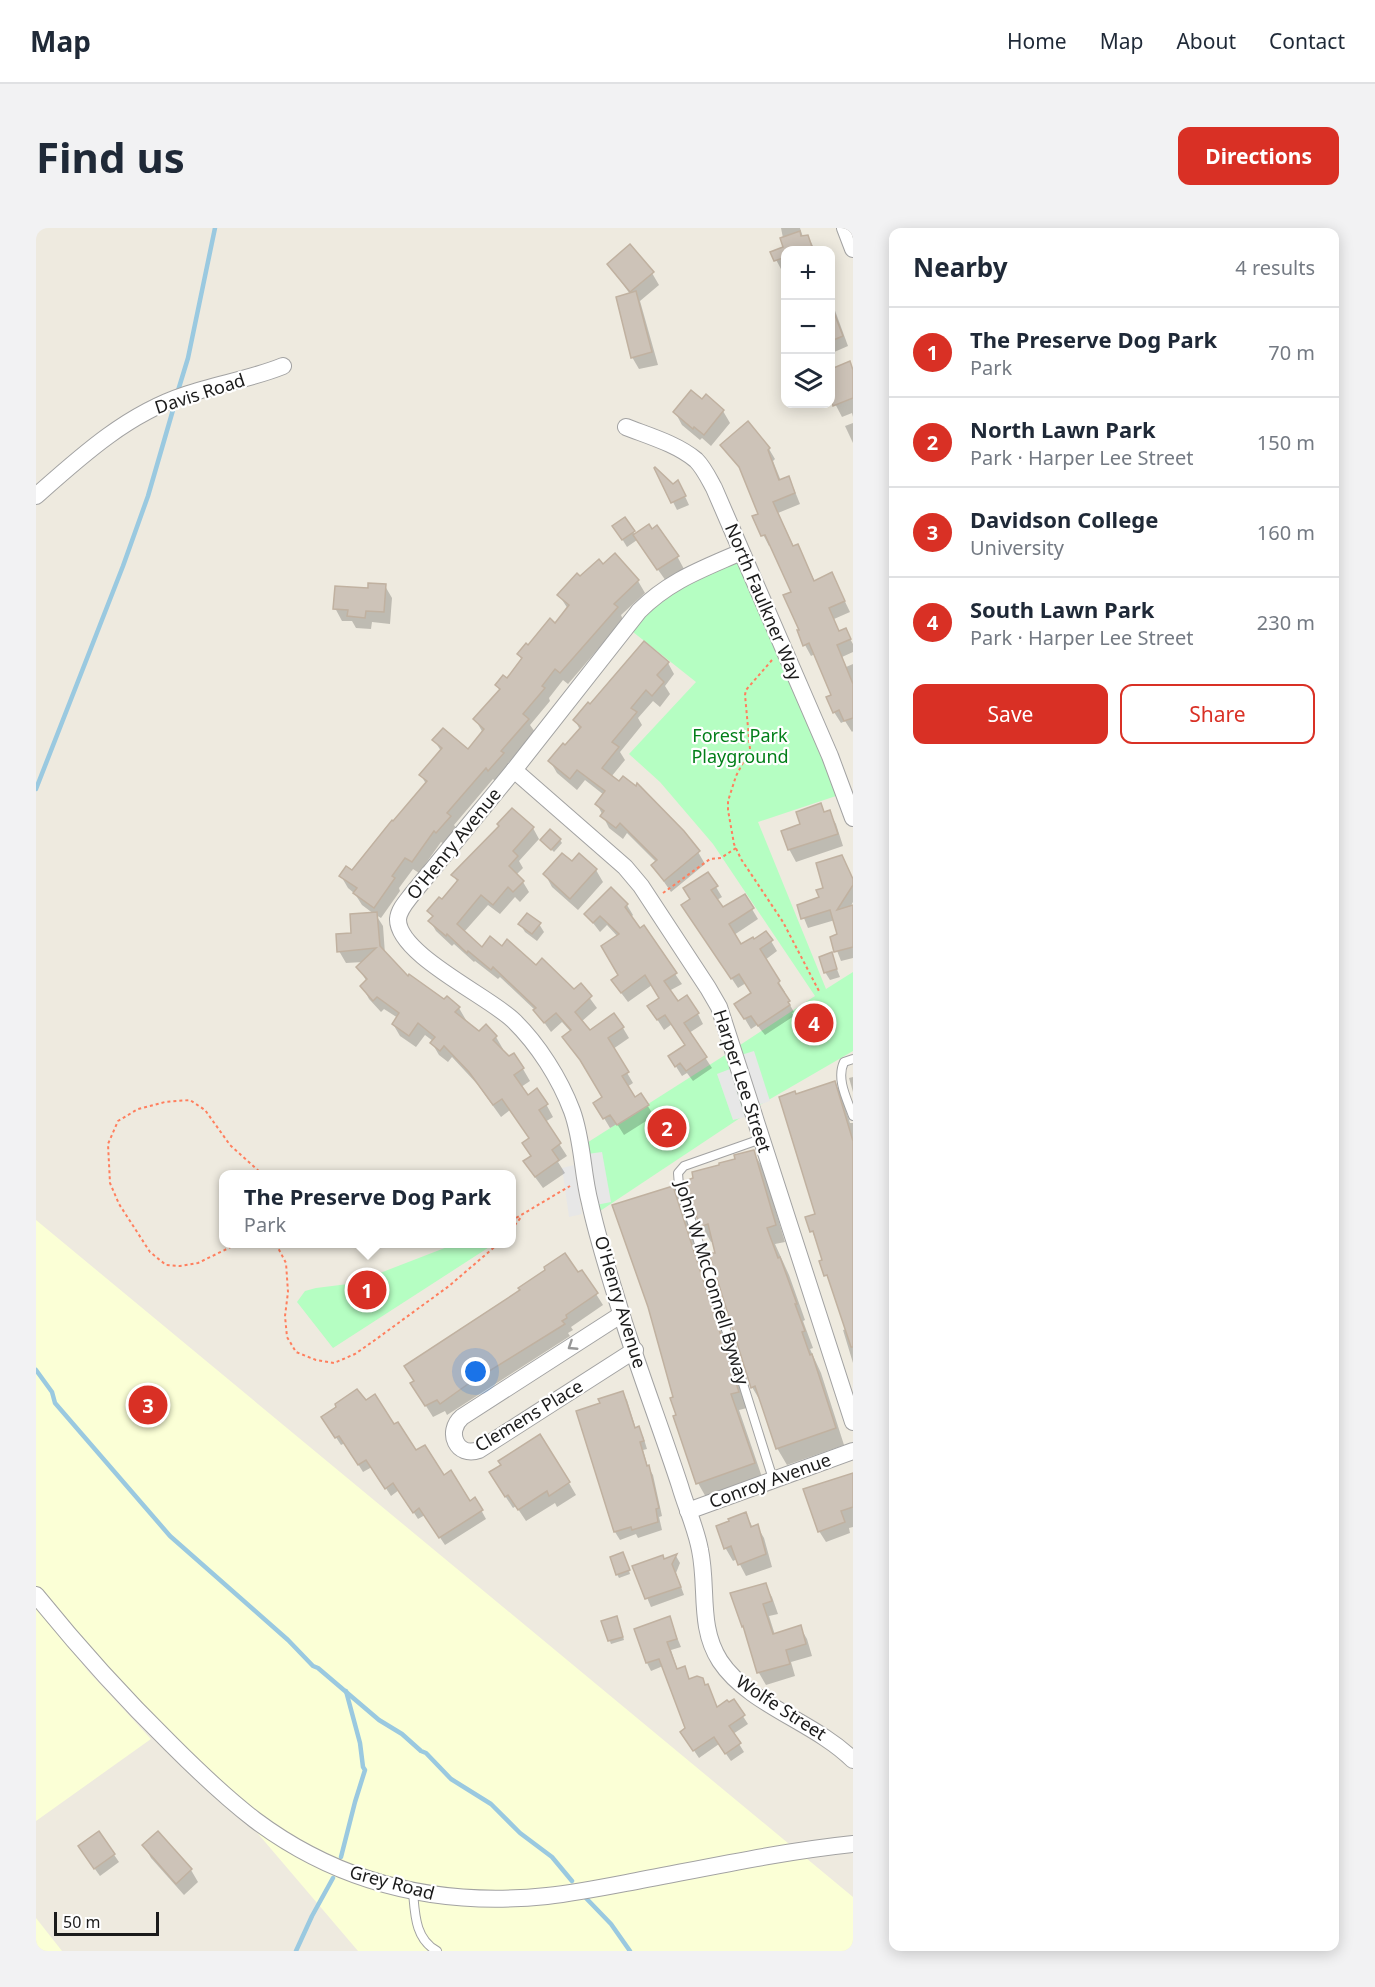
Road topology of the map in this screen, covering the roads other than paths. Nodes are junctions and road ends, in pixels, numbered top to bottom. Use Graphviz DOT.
graph roads {
  1 [pos="845,228"];
  2 [pos="853,249"];
  3 [pos="282,366"];
  4 [pos="626,427"];
  5 [pos="36,496"];
  6 [pos="741,552"];
  7 [pos="514,770"];
  8 [pos="852,814"];
  9 [pos="853,1059"];
  10 [pos="853,1116"];
  11 [pos="762,1139"];
  12 [pos="621,1314"];
  13 [pos="635,1350"];
  14 [pos="853,1422"];
  15 [pos="853,1452"];
  16 [pos="773,1479"];
  17 [pos="688,1510"];
  18 [pos="36,1595"];
  19 [pos="853,1760"];
  20 [pos="853,1844"];
  21 [pos="413,1892"];
  22 [pos="437,1951"];
  1 -- 2 [label="street"];
  3 -- 5 [label="street, Davis Road"];
  4 -- 6 [label="street, North Faulkner Way"];
  6 -- 7 [label="street, O'Henry Avenue"];
  6 -- 8 [label="street, North Faulkner Way"];
  7 -- 11 [label="street, Harper Lee Street"];
  7 -- 12 [label="street, O'Henry Avenue"];
  9 -- 10 [label="lane"];
  11 -- 14 [label="street, Harper Lee Street"];
  11 -- 16 [label="lane, John W McConnell Byway"];
  12 -- 13 [label="street, O'Henry Avenue"];
  12 -- 13 [label="street, Clemens Place, one-way"];
  13 -- 17 [label="street, O'Henry Avenue"];
  15 -- 16 [label="street, Conroy Avenue"];
  16 -- 17 [label="street, Conroy Avenue"];
  17 -- 19 [label="street, Wolfe Street"];
  18 -- 21 [label="street, Grey Road"];
  20 -- 21 [label="street, Grey Road"];
  21 -- 22 [label="lane"];
}
